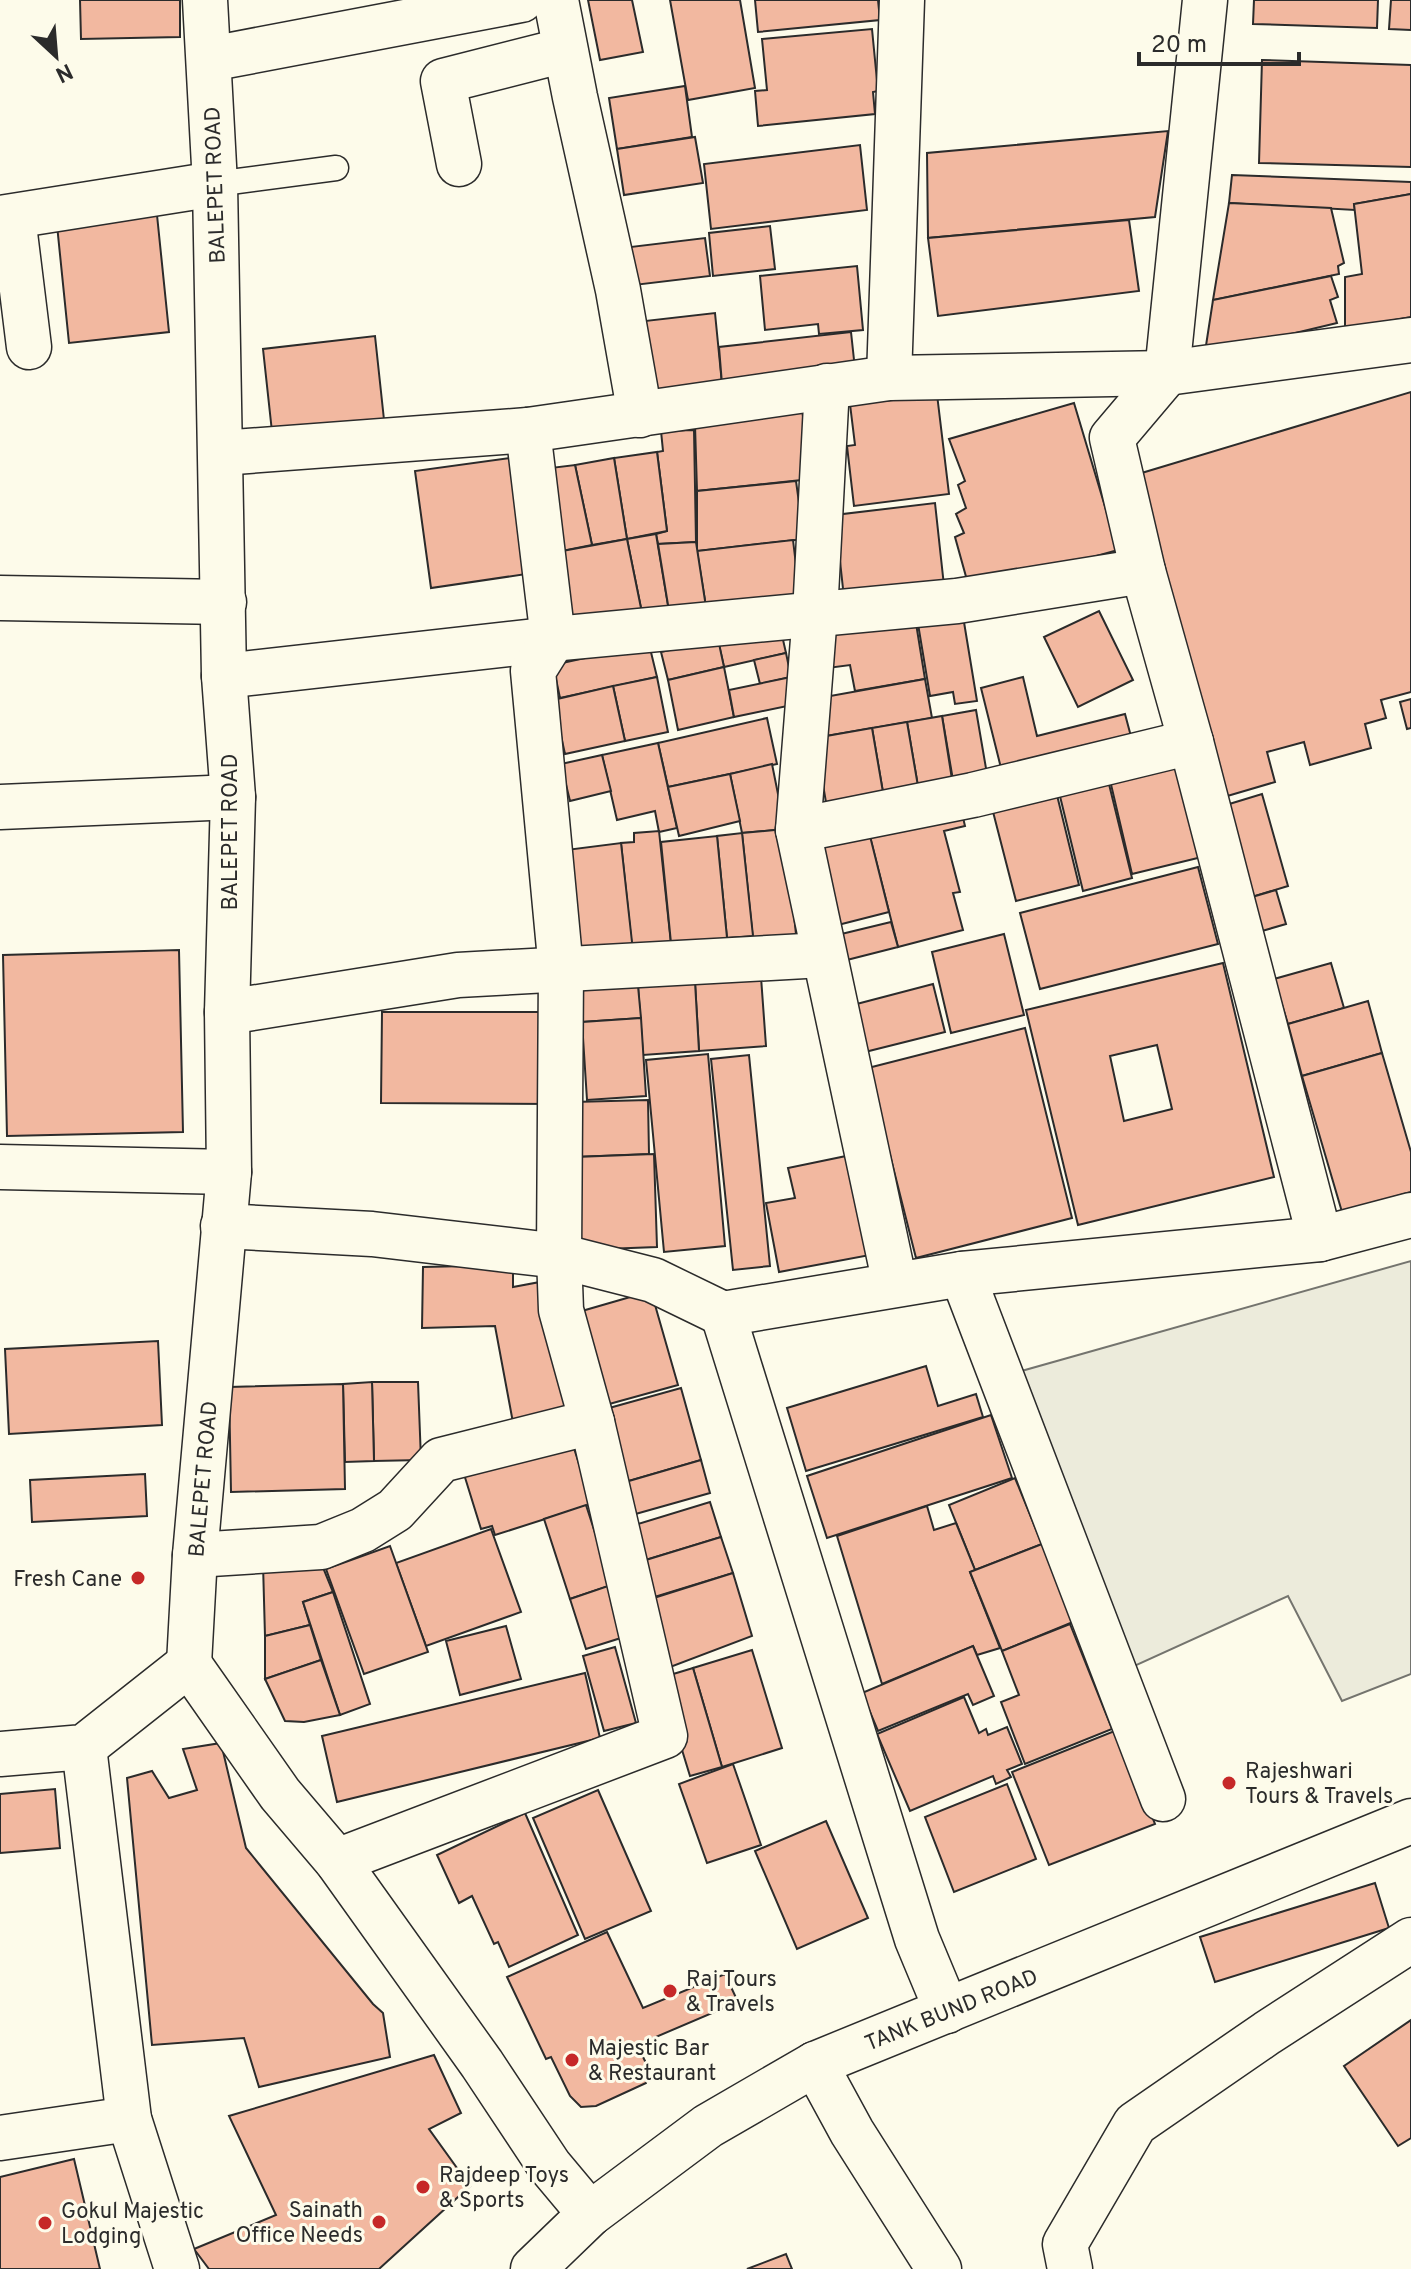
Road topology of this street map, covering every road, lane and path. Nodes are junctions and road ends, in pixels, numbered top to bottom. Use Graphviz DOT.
graph roads {
  1 [pos="205,0"];
  2 [pos="521,0"];
  3 [pos="556,0"];
  4 [pos="902,0"];
  5 [pos="1205,0"];
  6 [pos="565,50"];
  7 [pos="210,59"];
  8 [pos="459,164"];
  9 [pos="336,168"];
  10 [pos="215,184"];
  11 [pos="7,218"];
  12 [pos="1411,340"];
  13 [pos="29,347"];
  14 [pos="1167,373"];
  15 [pos="889,378"];
  16 [pos="827,386"];
  17 [pos="640,415"];
  18 [pos="528,430"];
  19 [pos="221,453"];
  20 [pos="1143,571"];
  21 [pos="0,598"];
  22 [pos="224,602"];
  23 [pos="815,614"];
  24 [pos="553,639"];
  25 [pos="224,676"];
  26 [pos="1191,742"];
  27 [pos="233,797"];
  28 [pos="0,807"];
  29 [pos="798,830"];
  30 [pos="823,955"];
  31 [pos="561,970"];
  32 [pos="227,1012"];
  33 [pos="0,1167"];
  34 [pos="229,1172"];
  35 [pos="1411,1215"];
  36 [pos="223,1226"];
  37 [pos="1320,1239"];
  38 [pos="559,1256"];
  39 [pos="962,1274"];
  40 [pos="895,1284"];
  41 [pos="723,1314"];
  42 [pos="592,1422"];
  43 [pos="195,1555"];
  44 [pos="189,1664"];
  45 [pos="84,1747"];
  46 [pos="0,1754"];
  47 [pos="1163,1799"];
  48 [pos="1411,1821"];
  49 [pos="337,1861"];
  50 [pos="1411,1940"];
  51 [pos="947,2011"];
  52 [pos="815,2064"];
  53 [pos="129,2119"];
  54 [pos="0,2138"];
  55 [pos="590,2214"];
  56 [pos="177,2269"];
  57 [pos="533,2269"];
  58 [pos="939,2269"];
  59 [pos="1070,2269"];
  1 -- 7 [label="street, BALEPET ROAD"];
  2 -- 7 [label="street"];
  3 -- 6 [label="street"];
  4 -- 15 [label="street"];
  5 -- 14 [label="street"];
  6 -- 8 [label="street"];
  6 -- 17 [label="street"];
  7 -- 10 [label="street, BALEPET ROAD"];
  9 -- 10 [label="lane"];
  10 -- 11 [label="street"];
  10 -- 19 [label="street, BALEPET ROAD"];
  11 -- 13 [label="street"];
  12 -- 14 [label="street"];
  14 -- 15 [label="street"];
  14 -- 20 [label="street"];
  15 -- 16 [label="street"];
  16 -- 17 [label="street"];
  16 -- 23 [label="street"];
  17 -- 18 [label="street"];
  18 -- 19 [label="street"];
  18 -- 24 [label="street"];
  19 -- 22 [label="street, BALEPET ROAD"];
  20 -- 23 [label="street"];
  20 -- 26 [label="street"];
  21 -- 22 [label="street"];
  22 -- 25 [label="street, BALEPET ROAD"];
  23 -- 24 [label="street"];
  23 -- 29 [label="street"];
  24 -- 25 [label="street"];
  24 -- 31 [label="street"];
  25 -- 27 [label="street, BALEPET ROAD"];
  26 -- 29 [label="street"];
  26 -- 37 [label="street"];
  27 -- 28 [label="street"];
  27 -- 32 [label="street, BALEPET ROAD"];
  29 -- 30 [label="street"];
  30 -- 31 [label="street"];
  30 -- 40 [label="street"];
  31 -- 32 [label="street"];
  31 -- 38 [label="street"];
  32 -- 34 [label="street, BALEPET ROAD"];
  33 -- 34 [label="street"];
  34 -- 36 [label="street, BALEPET ROAD"];
  35 -- 37 [label="street"];
  36 -- 38 [label="street"];
  36 -- 43 [label="street, BALEPET ROAD"];
  37 -- 39 [label="street"];
  38 -- 41 [label="street"];
  38 -- 42 [label="street"];
  39 -- 40 [label="street"];
  39 -- 47 [label="street"];
  40 -- 41 [label="street"];
  41 -- 51 [label="street"];
  42 -- 43 [label="street"];
  42 -- 49 [label="street"];
  43 -- 44 [label="street, BALEPET ROAD"];
  44 -- 45 [label="street"];
  44 -- 49 [label="street"];
  45 -- 46 [label="street"];
  45 -- 53 [label="street"];
  48 -- 51 [label="street, TANK BUND ROAD"];
  49 -- 55 [label="street"];
  50 -- 59 [label="street"];
  51 -- 52 [label="street, TANK BUND ROAD"];
  52 -- 55 [label="street, TANK BUND ROAD"];
  52 -- 58 [label="street"];
  53 -- 54 [label="street"];
  53 -- 56 [label="street"];
  55 -- 57 [label="street, TANK BUND ROAD"];
}
